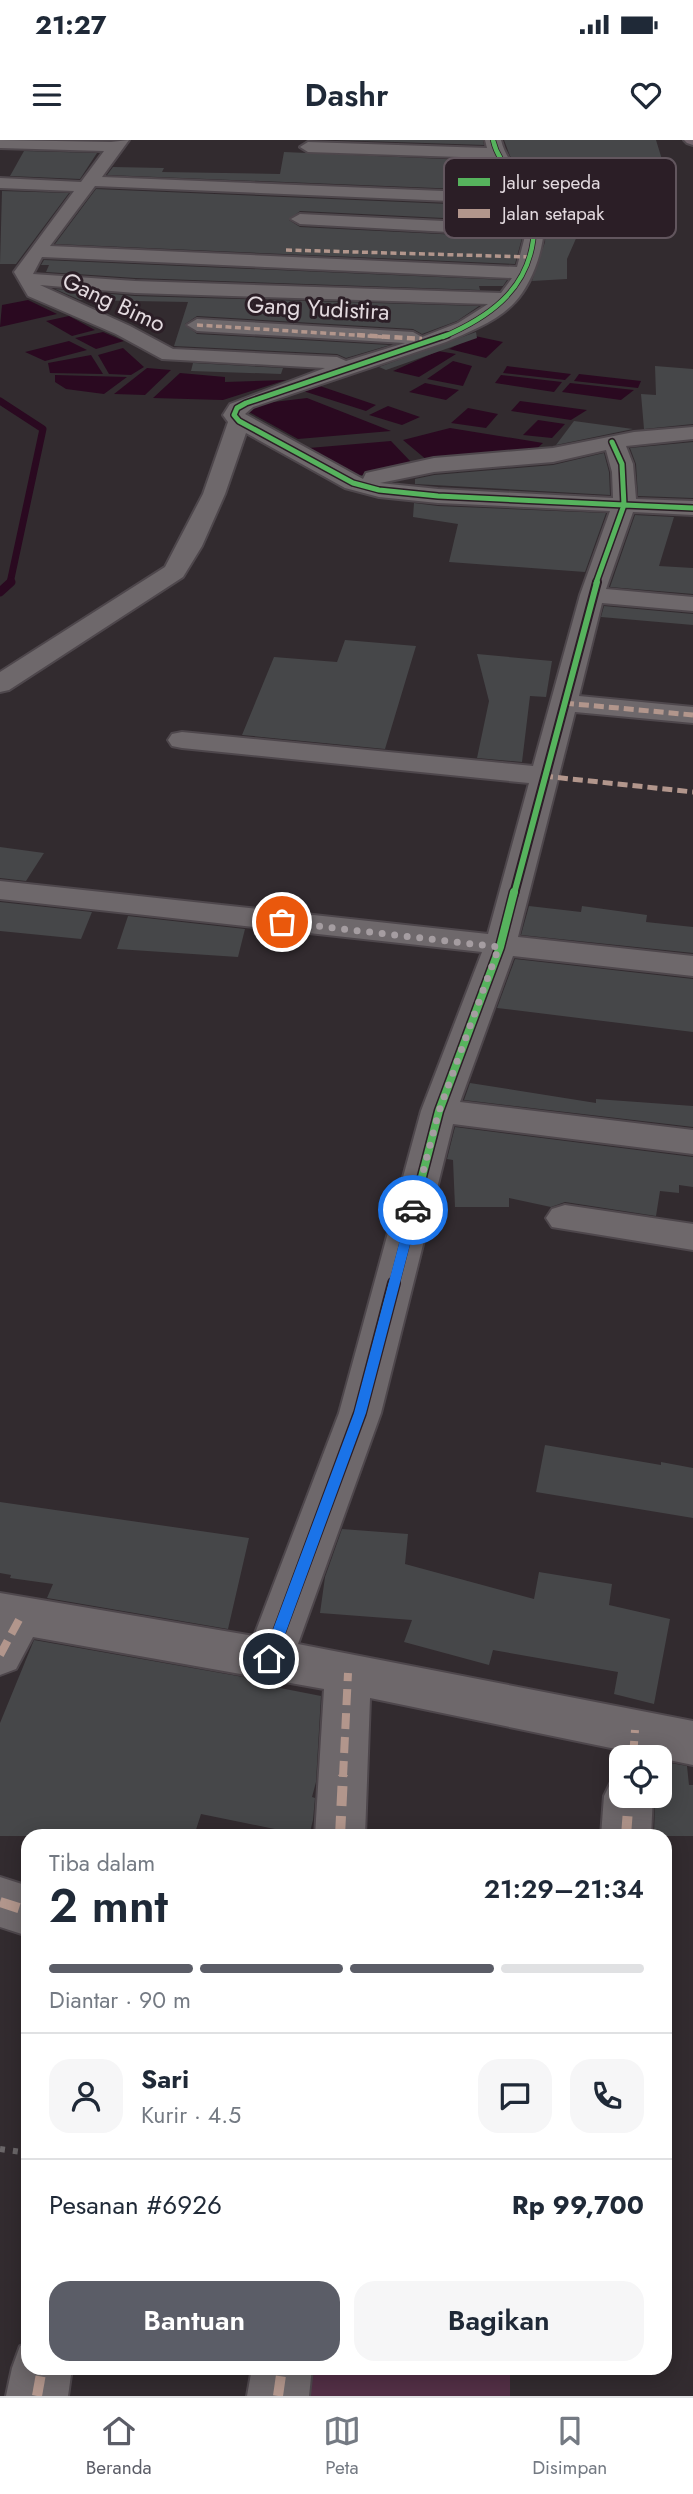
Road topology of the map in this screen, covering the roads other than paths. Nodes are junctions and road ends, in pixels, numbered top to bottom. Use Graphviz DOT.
graph roads {
  1 [pos="0,143"];
  2 [pos="118,144"];
  3 [pos="493,146"];
  4 [pos="308,147"];
  5 [pos="75,168"];
  6 [pos="92,179"];
  7 [pos="0,183"];
  8 [pos="444,195"];
  9 [pos="71,206"];
  10 [pos="98,207"];
  11 [pos="300,219"];
  12 [pos="444,226"];
  13 [pos="533,238"];
  14 [pos="286,250"];
  15 [pos="37,251"];
  16 [pos="528,265"];
  17 [pos="25,278"];
  18 [pos="508,299"];
  19 [pos="197,325"];
  20 [pos="436,340"];
  21 [pos="361,363"];
  22 [pos="236,414"];
  23 [pos="693,433"];
  24 [pos="612,442"];
  25 [pos="353,483"];
  26 [pos="624,505"];
  27 [pos="693,508"];
  28 [pos="592,596"];
  29 [pos="693,604"];
  30 [pos="0,684"];
  31 [pos="564,703"];
  32 [pos="693,715"];
  33 [pos="182,740"];
  34 [pos="543,776"];
  35 [pos="0,890"];
  36 [pos="499,947"];
  37 [pos="693,966"];
  38 [pos="439,1111"];
  39 [pos="693,1142"];
  40 [pos="565,1217"];
  41 [pos="693,1237"];
  42 [pos="7,1628"];
  43 [pos="269,1659"];
  44 [pos="348,1673"];
  45 [pos="634,1743"];
  46 [pos="693,1743"];
  47 [pos="628,1808"];
  48 [pos="341,1829"];
  49 [pos="627,1829"];
  50 [pos="0,1902"];
  51 [pos="21,1909"];
  52 [pos="41,2375"];
  53 [pos="281,2375"];
  54 [pos="37,2396"];
  55 [pos="278,2396"];
  1 -- 2 [label="street"];
  2 -- 6 [label="street, Gang Bimo"];
  3 -- 4 [label="street"];
  5 -- 6 [label="street"];
  6 -- 7 [label="street"];
  6 -- 8 [label="street"];
  6 -- 9 [label="street, Gang Bimo"];
  9 -- 10 [label="street"];
  9 -- 15 [label="street, Gang Bimo"];
  11 -- 12 [label="street"];
  13 -- 16 [label="street"];
  14 -- 16 [label="street"];
  15 -- 16 [label="street"];
  15 -- 17 [label="street, Gang Bimo"];
  16 -- 18 [label="street"];
  17 -- 18 [label="street"];
  17 -- 21 [label="street, Gang Bimo"];
  18 -- 20 [label="street"];
  19 -- 20 [label="street, Gang Yudistira"];
  20 -- 21 [label="street"];
  21 -- 22 [label="street"];
  22 -- 25 [label="street"];
  22 -- 30 [label="street"];
  23 -- 24 [label="street"];
  24 -- 25 [label="street"];
  24 -- 26 [label="street"];
  25 -- 26 [label="street"];
  26 -- 27 [label="street"];
  26 -- 28 [label="street"];
  28 -- 29 [label="street"];
  28 -- 31 [label="street"];
  31 -- 32 [label="street"];
  31 -- 34 [label="street"];
  33 -- 34 [label="street"];
  34 -- 36 [label="street"];
  35 -- 36 [label="street"];
  36 -- 37 [label="street"];
  36 -- 38 [label="street"];
  38 -- 39 [label="street"];
  38 -- 43 [label="street"];
  40 -- 41 [label="street"];
  42 -- 43 [label="street"];
  43 -- 44 [label="street"];
  44 -- 45 [label="street"];
  44 -- 48 [label="street"];
  45 -- 46 [label="street"];
  47 -- 49 [label="street"];
  50 -- 51 [label="street"];
  52 -- 54 [label="street"];
  53 -- 55 [label="street"];
}
